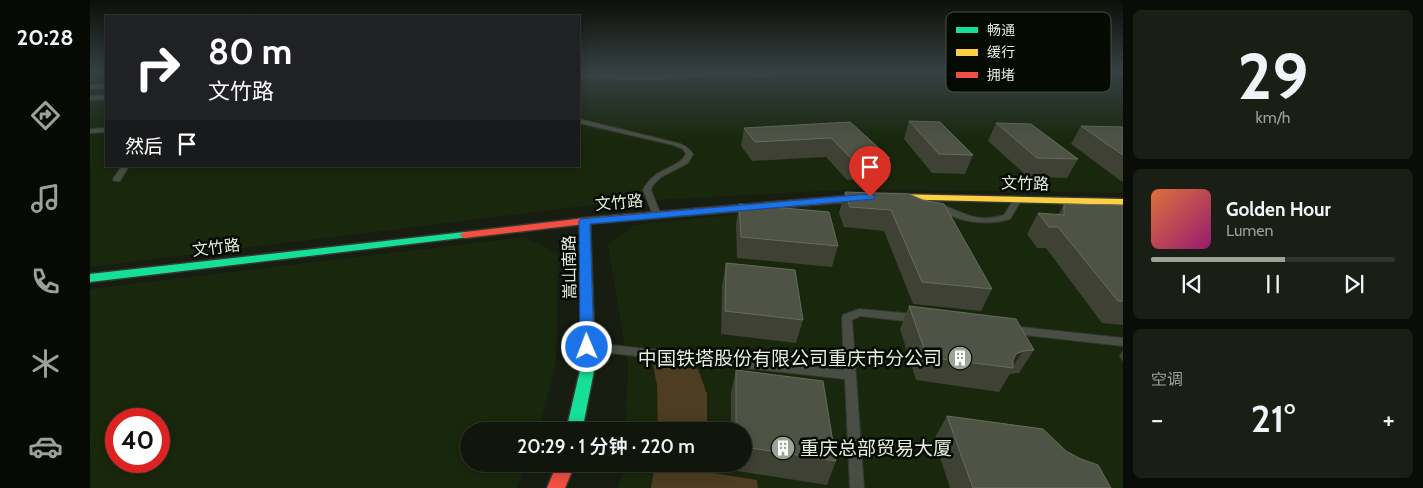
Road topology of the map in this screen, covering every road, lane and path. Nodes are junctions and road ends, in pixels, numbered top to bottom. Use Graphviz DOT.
graph roads {
  1 [pos="105,97"];
  2 [pos="90,98"];
  3 [pos="580,121"];
  4 [pos="105,126"];
  5 [pos="90,127"];
  6 [pos="105,130"];
  7 [pos="90,131"];
  8 [pos="125,167"];
  9 [pos="116,179"];
  10 [pos="927,198"];
  11 [pos="1018,200"];
  12 [pos="1123,202"];
  13 [pos="657,215"];
  14 [pos="585,221"];
  15 [pos="90,278"];
  16 [pos="927,320"];
  17 [pos="1006,329"];
  18 [pos="1123,342"];
  19 [pos="587,347"];
  20 [pos="850,375"];
  21 [pos="576,422"];
  22 [pos="563,472"];
  23 [pos="556,488"];
  24 [pos="857,488"];
  1 -- 2 [label="lane"];
  3 -- 13 [label="lane"];
  4 -- 5 [label="lane"];
  6 -- 7 [label="lane"];
  8 -- 9 [label="lane"];
  10 -- 11 [label="street, 文竹路"];
  10 -- 11 [label="lane"];
  10 -- 13 [label="street, 文竹路"];
  11 -- 12 [label="street, 文竹路"];
  13 -- 14 [label="street, 文竹路"];
  14 -- 15 [label="street, 文竹路"];
  14 -- 19 [label="street, 嵩山南路"];
  16 -- 20 [label="lane"];
  17 -- 18 [label="lane"];
  19 -- 20 [label="lane"];
  19 -- 21 [label="street, 嵩山南路"];
  20 -- 24 [label="lane"];
  22 -- 23 [label="street"];
}
